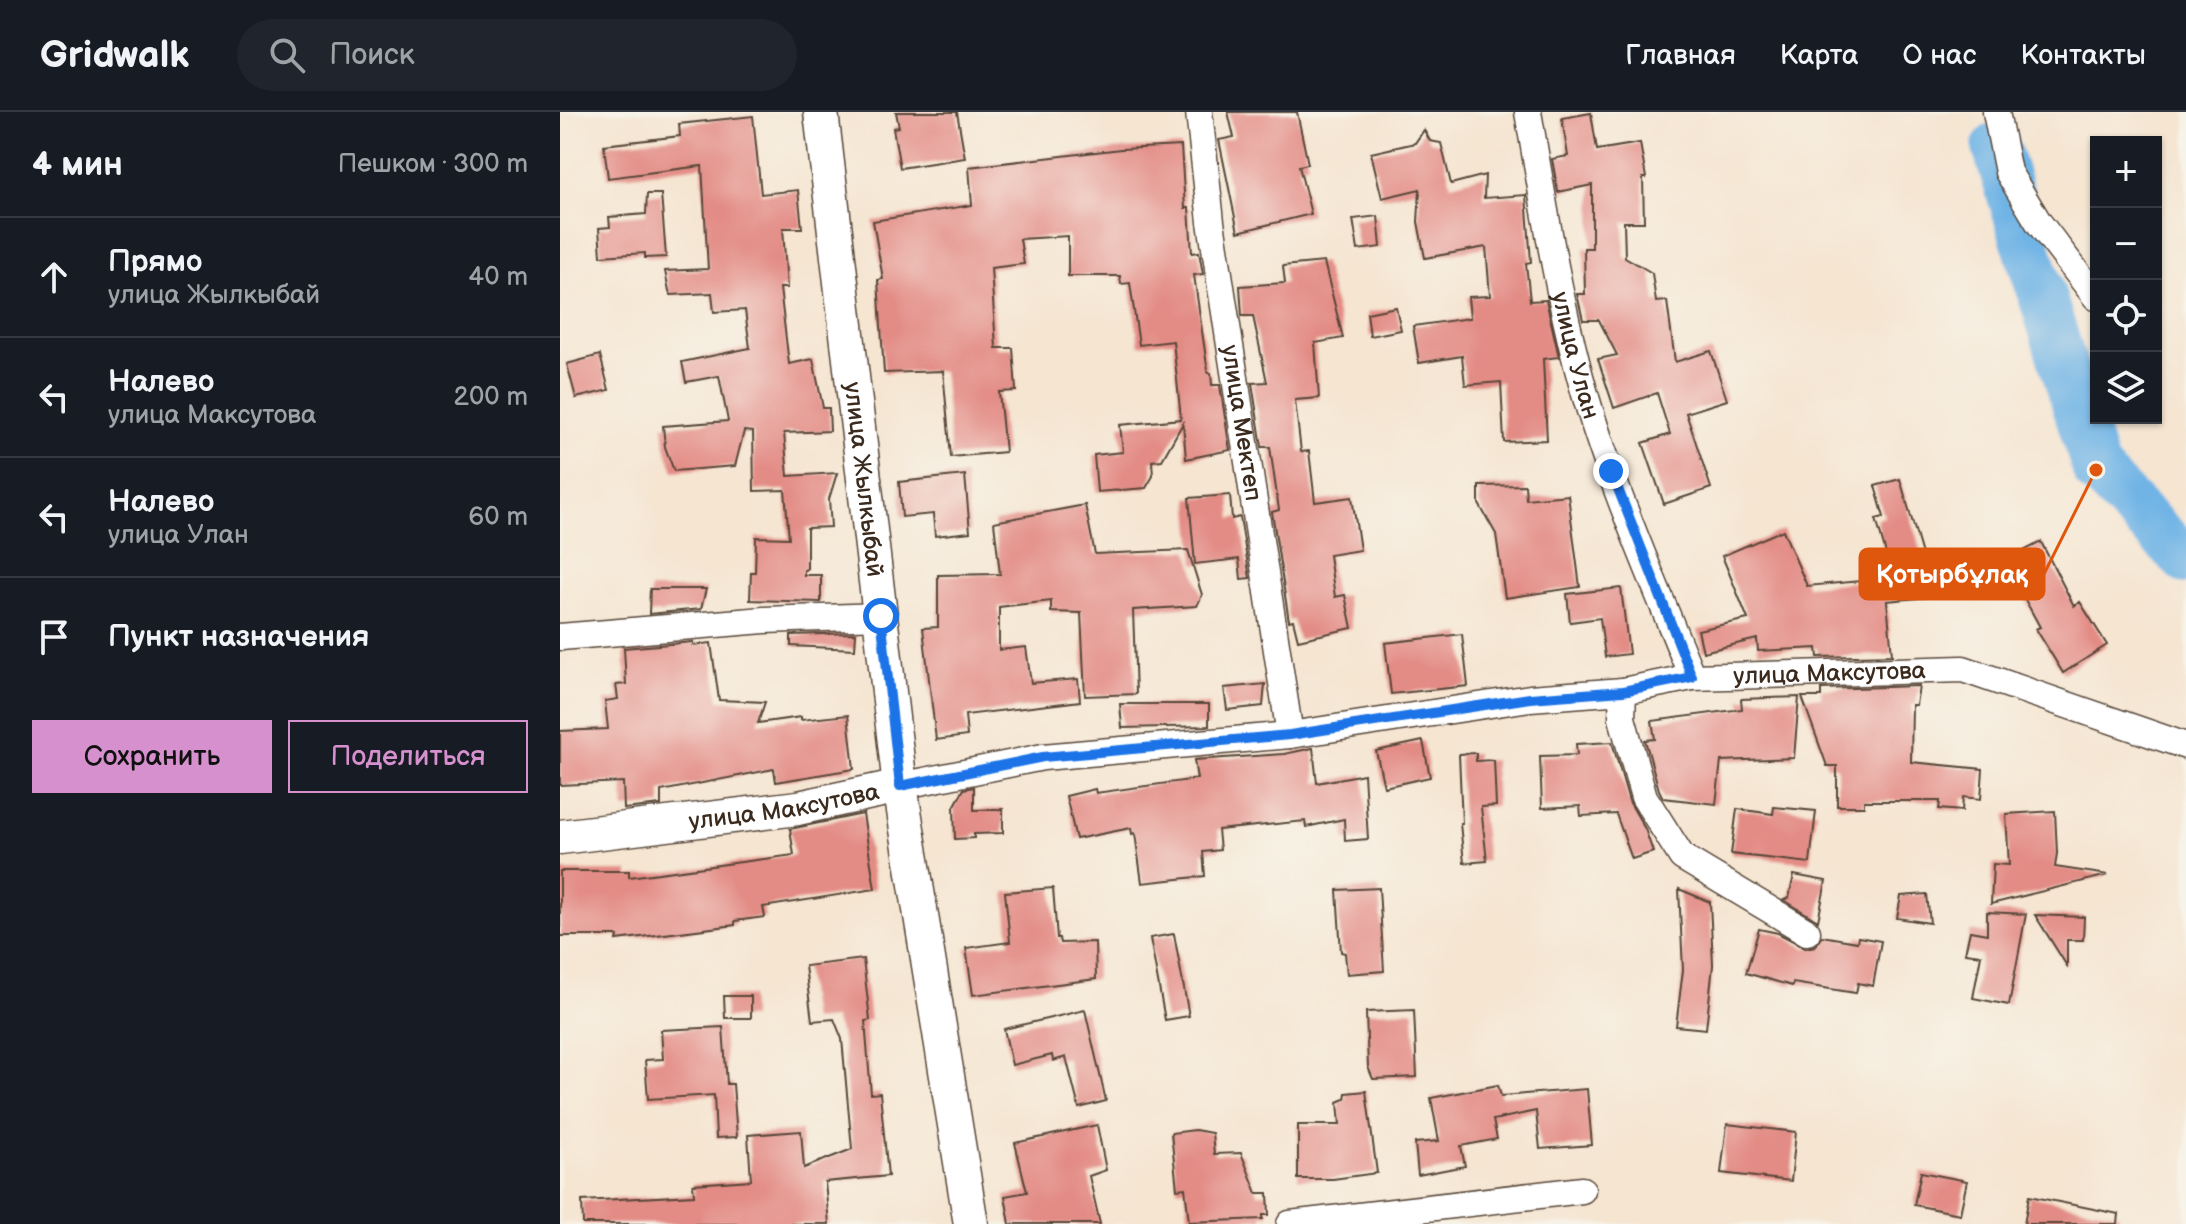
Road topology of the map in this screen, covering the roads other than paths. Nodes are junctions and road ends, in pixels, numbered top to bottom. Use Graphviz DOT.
graph roads {
  1 [pos="821,112"];
  2 [pos="1199,112"];
  3 [pos="1528,112"];
  4 [pos="1996,112"];
  5 [pos="2090,289"];
  6 [pos="881,616"];
  7 [pos="560,637"];
  8 [pos="1692,677"];
  9 [pos="1623,691"];
  10 [pos="1290,735"];
  11 [pos="2186,746"];
  12 [pos="900,786"];
  13 [pos="560,837"];
  14 [pos="1807,932"];
  15 [pos="1582,1190"];
  16 [pos="971,1224"];
  17 [pos="1290,1224"];
  1 -- 6 [label="street, улица Жылкыбай"];
  2 -- 10 [label="street, улица Мектеп"];
  3 -- 8 [label="street, улица Улан"];
  4 -- 5 [label="street"];
  6 -- 7 [label="street"];
  6 -- 12 [label="street, улица Жылкыбай"];
  8 -- 9 [label="street, улица Максутова"];
  8 -- 11 [label="street, улица Максутова"];
  9 -- 10 [label="street, улица Максутова"];
  9 -- 14 [label="street"];
  10 -- 12 [label="street, улица Максутова"];
  12 -- 13 [label="street, улица Максутова"];
  12 -- 16 [label="street, улица Жылкыбай"];
  15 -- 17 [label="street"];
}
